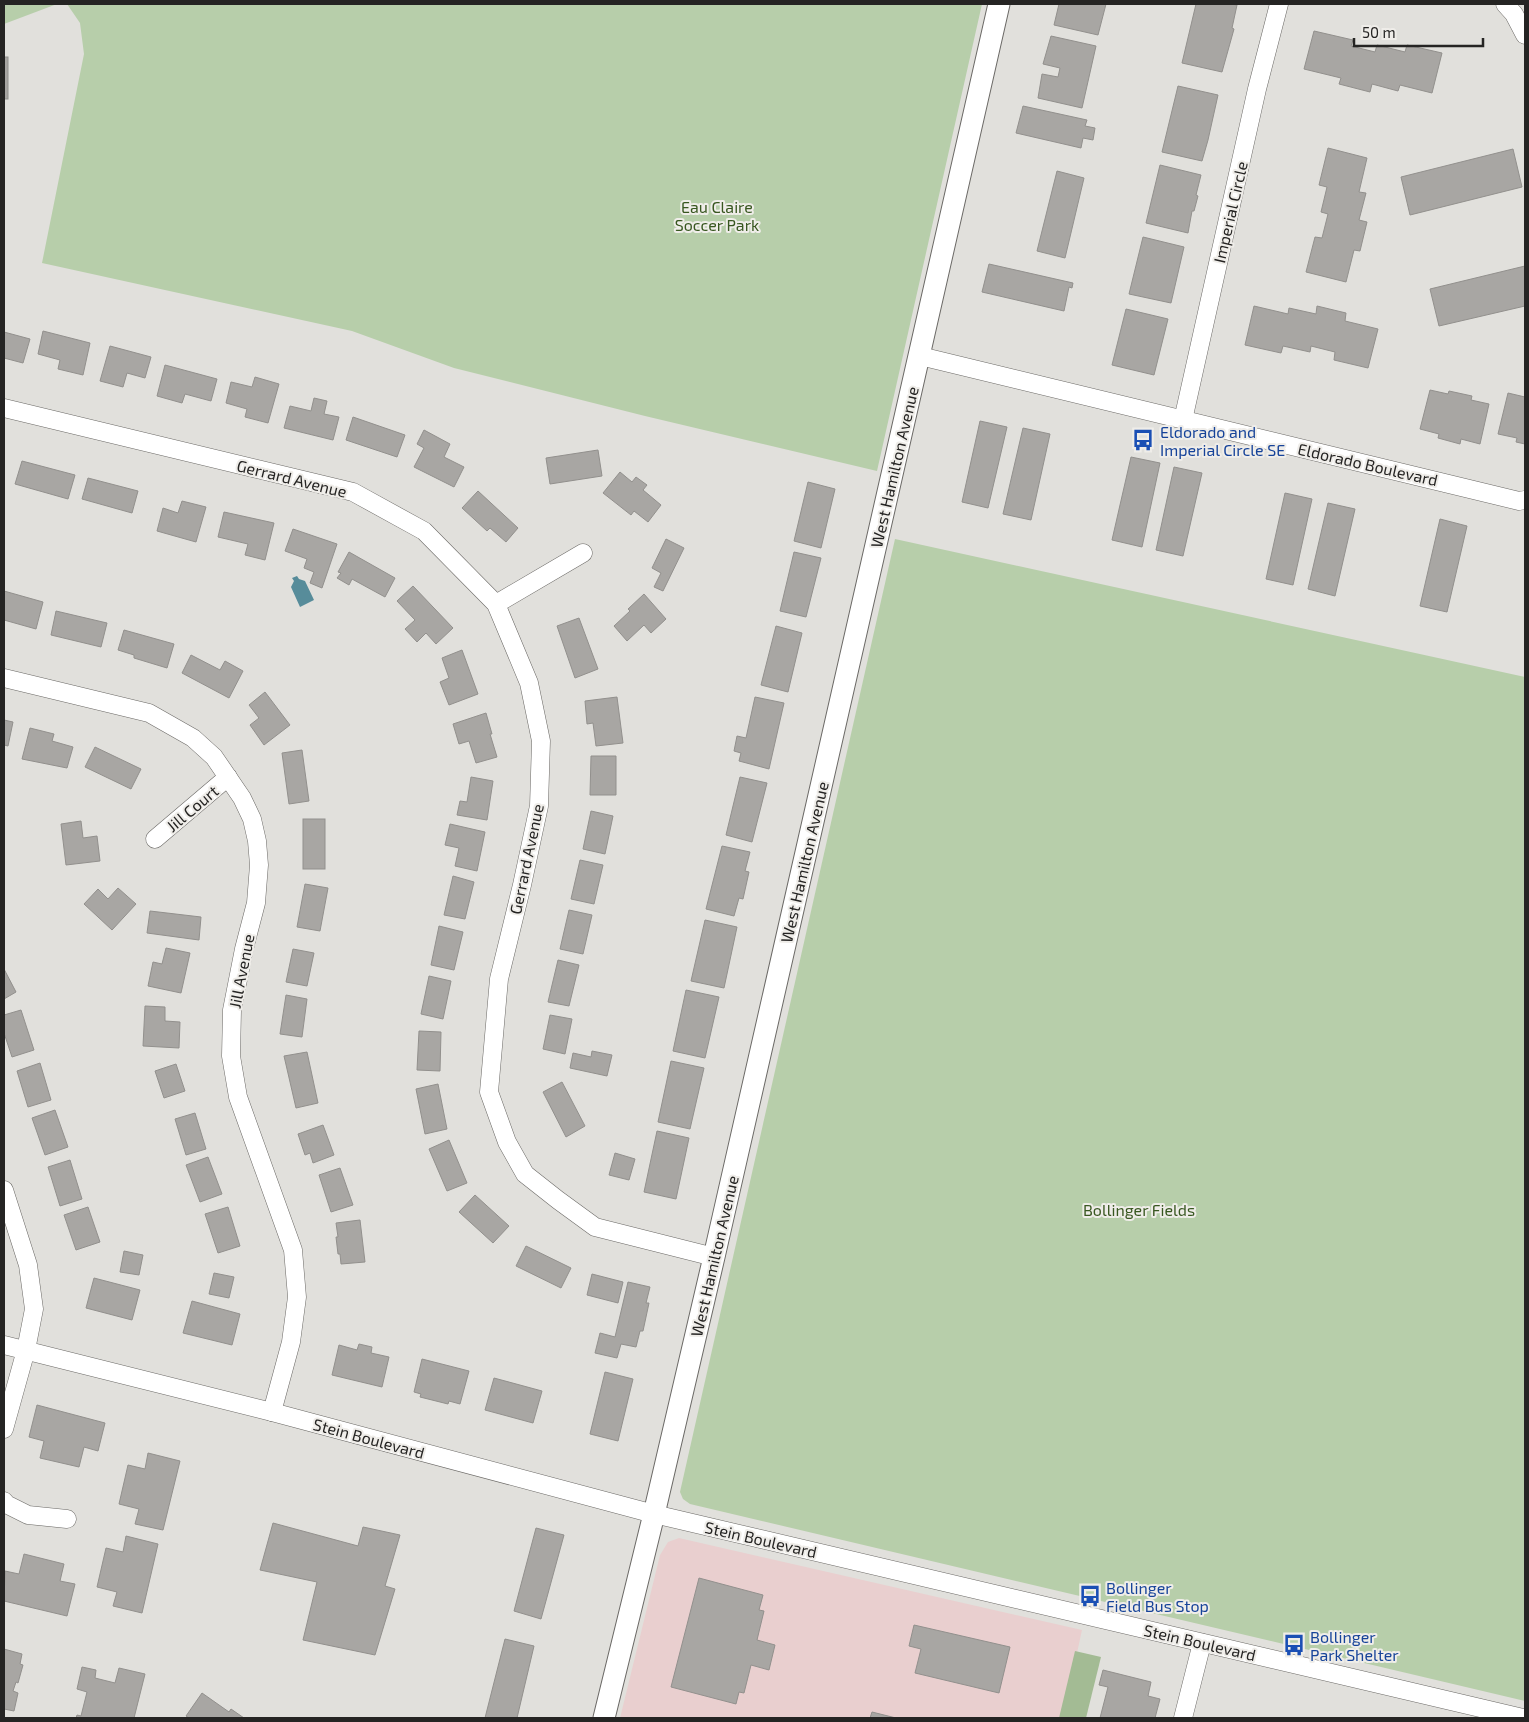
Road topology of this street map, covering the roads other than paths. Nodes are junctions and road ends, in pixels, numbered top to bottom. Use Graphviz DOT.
graph roads {
  1 [pos="999,4"];
  2 [pos="1279,4"];
  3 [pos="1505,4"];
  4 [pos="1525,35"];
  5 [pos="920,356"];
  6 [pos="4,408"];
  7 [pos="1183,420"];
  8 [pos="1525,500"];
  9 [pos="583,553"];
  10 [pos="496,604"];
  11 [pos="4,678"];
  12 [pos="228,777"];
  13 [pos="155,839"];
  14 [pos="4,1190"];
  15 [pos="714,1257"];
  16 [pos="4,1345"];
  17 [pos="26,1350"];
  18 [pos="272,1412"];
  19 [pos="4,1429"];
  20 [pos="4,1501"];
  21 [pos="654,1514"];
  22 [pos="68,1519"];
  23 [pos="1202,1643"];
  24 [pos="604,1718"];
  25 [pos="1182,1718"];
  26 [pos="1523,1718"];
  1 -- 5 [label="street, West Hamilton Avenue"];
  2 -- 7 [label="street, Imperial Circle"];
  3 -- 4 [label="street"];
  5 -- 7 [label="street, Eldorado Boulevard"];
  5 -- 15 [label="street, West Hamilton Avenue"];
  6 -- 10 [label="street, Gerrard Avenue"];
  7 -- 8 [label="street, Eldorado Boulevard"];
  9 -- 10 [label="street"];
  10 -- 15 [label="street, Gerrard Avenue"];
  11 -- 12 [label="street, Jill Avenue"];
  12 -- 13 [label="street, Jill Court"];
  12 -- 18 [label="street, Jill Avenue"];
  14 -- 17 [label="street"];
  15 -- 21 [label="street, West Hamilton Avenue"];
  16 -- 17 [label="street, Stein Boulevard"];
  17 -- 18 [label="street, Stein Boulevard"];
  17 -- 19 [label="street"];
  18 -- 21 [label="street, Stein Boulevard"];
  20 -- 22 [label="street"];
  21 -- 23 [label="street, Stein Boulevard"];
  21 -- 24 [label="street, West Hamilton Avenue"];
  23 -- 25 [label="street"];
  23 -- 26 [label="street, Stein Boulevard"];
}
